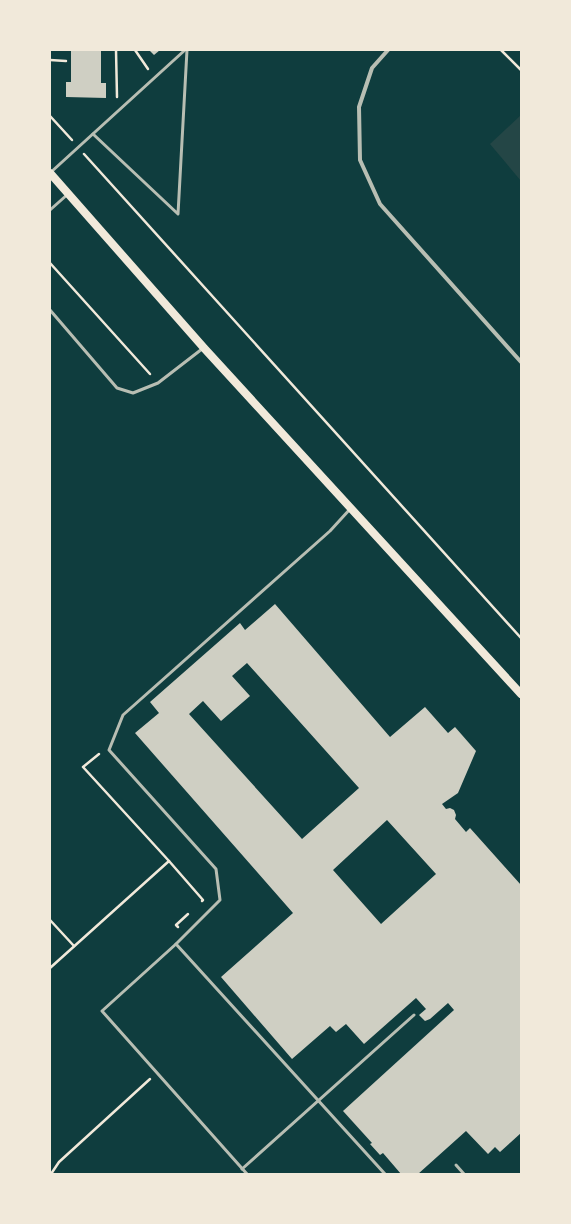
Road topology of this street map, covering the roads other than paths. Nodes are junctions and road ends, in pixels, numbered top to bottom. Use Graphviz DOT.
graph roads {
  1 [pos="186,50"];
  2 [pos="388,50"];
  3 [pos="93,134"];
  4 [pos="50,173"];
  5 [pos="68,194"];
  6 [pos="50,210"];
  7 [pos="50,310"];
  8 [pos="204,348"];
  9 [pos="521,362"];
  10 [pos="351,508"];
  11 [pos="521,694"];
  12 [pos="176,944"];
  13 [pos="414,1014"];
  14 [pos="318,1100"];
  15 [pos="456,1165"];
  16 [pos="242,1169"];
  17 [pos="247,1174"];
  18 [pos="385,1174"];
  19 [pos="464,1174"];
  1 -- 3 [label="lane"];
  1 -- 3 [label="lane"];
  2 -- 9 [label="street"];
  3 -- 4 [label="lane"];
  4 -- 5 [label="main road"];
  5 -- 6 [label="lane"];
  5 -- 8 [label="main road"];
  7 -- 8 [label="lane"];
  8 -- 10 [label="main road"];
  10 -- 11 [label="main road"];
  10 -- 12 [label="lane"];
  12 -- 14 [label="lane"];
  12 -- 16 [label="lane"];
  13 -- 14 [label="lane"];
  14 -- 16 [label="lane"];
  14 -- 18 [label="lane"];
  15 -- 19 [label="lane"];
  16 -- 17 [label="lane"];
}
